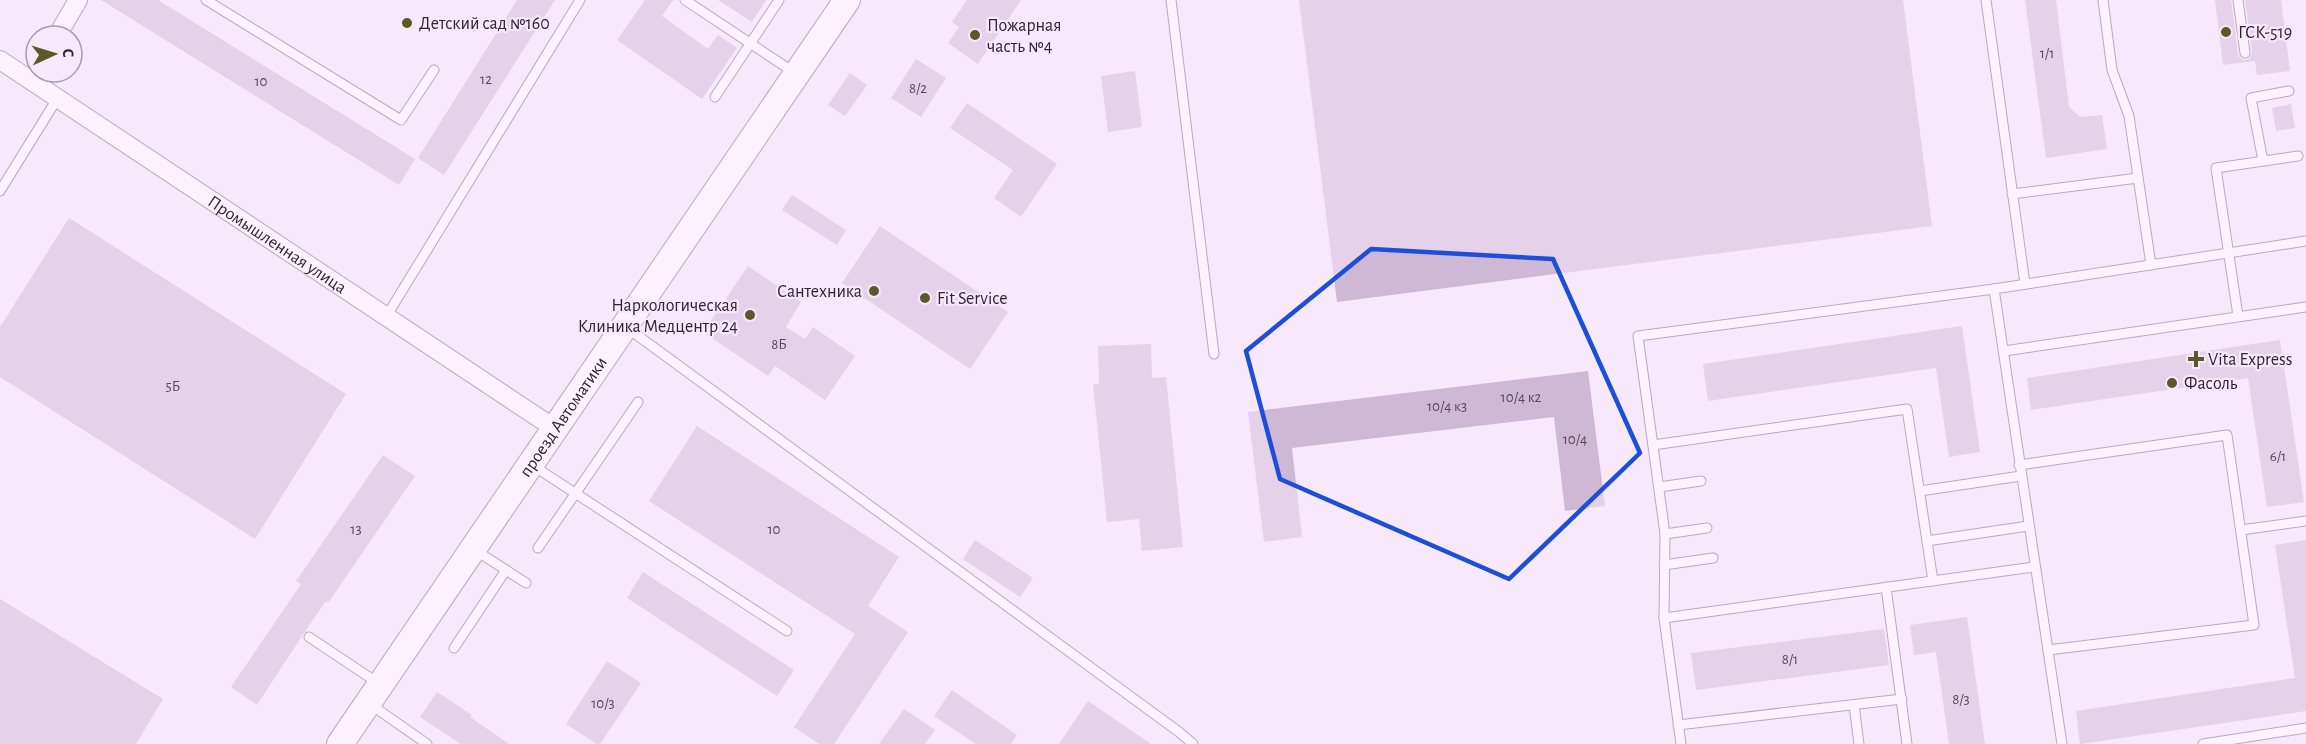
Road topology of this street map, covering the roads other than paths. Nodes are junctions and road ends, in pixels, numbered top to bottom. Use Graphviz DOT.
graph roads {
  1 [pos="78,0"];
  2 [pos="206,0"];
  3 [pos="580,0"];
  4 [pos="685,0"];
  5 [pos="779,0"];
  6 [pos="848,0"];
  7 [pos="1171,0"];
  8 [pos="1986,0"];
  9 [pos="2103,0"];
  10 [pos="2238,0"];
  11 [pos="64,24"];
  12 [pos="751,44"];
  13 [pos="2245,53"];
  14 [pos="0,60"];
  15 [pos="434,70"];
  16 [pos="24,71"];
  17 [pos="797,74"];
  18 [pos="42,84"];
  19 [pos="2289,91"];
  20 [pos="715,97"];
  21 [pos="57,99"];
  22 [pos="2298,156"];
  23 [pos="2263,161"];
  24 [pos="2138,178"];
  25 [pos="0,191"];
  26 [pos="2012,194"];
  27 [pos="2306,241"];
  28 [pos="2228,253"];
  29 [pos="2151,265"];
  30 [pos="2025,284"];
  31 [pos="1994,289"];
  32 [pos="2306,307"];
  33 [pos="2238,316"];
  34 [pos="386,317"];
  35 [pos="624,326"];
  36 [pos="2004,351"];
  37 [pos="1214,354"];
  38 [pos="638,402"];
  39 [pos="554,428"];
  40 [pos="1653,445"];
  41 [pos="531,464"];
  42 [pos="2019,465"];
  43 [pos="2021,476"];
  44 [pos="1701,481"];
  45 [pos="1659,487"];
  46 [pos="1920,490"];
  47 [pos="575,493"];
  48 [pos="2306,521"];
  49 [pos="2028,526"];
  50 [pos="1707,528"];
  51 [pos="2241,530"];
  52 [pos="1665,534"];
  53 [pos="1927,541"];
  54 [pos="473,548"];
  55 [pos="538,548"];
  56 [pos="1713,558"];
  57 [pos="1664,565"];
  58 [pos="2034,567"];
  59 [pos="506,570"];
  60 [pos="1933,581"];
  61 [pos="526,583"];
  62 [pos="1886,587"];
  63 [pos="1664,618"];
  64 [pos="787,630"];
  65 [pos="309,637"];
  66 [pos="454,648"];
  67 [pos="2048,650"];
  68 [pos="374,694"];
  69 [pos="1902,699"];
  70 [pos="1854,705"];
  71 [pos="1678,725"];
  72 [pos="2306,728"];
  73 [pos="340,744"];
  74 [pos="427,744"];
  75 [pos="1193,744"];
  76 [pos="1681,744"];
  77 [pos="1859,744"];
  78 [pos="1907,744"];
  79 [pos="2062,744"];
  80 [pos="2203,744"];
  1 -- 11 [label="street"];
  2 -- 15 [label="lane"];
  3 -- 34 [label="lane"];
  4 -- 12 [label="lane"];
  5 -- 12 [label="lane"];
  6 -- 17 [label="main road, проезд Автоматики"];
  7 -- 37 [label="lane"];
  8 -- 26 [label="lane"];
  9 -- 24 [label="lane"];
  10 -- 13 [label="lane"];
  12 -- 17 [label="lane"];
  12 -- 20 [label="lane"];
  14 -- 16 [label="street, Промышленная улица"];
  17 -- 35 [label="main road, проезд Автоматики"];
  18 -- 21 [label="street, Промышленная улица"];
  19 -- 23 [label="lane"];
  21 -- 25 [label="lane"];
  21 -- 34 [label="street, Промышленная улица"];
  22 -- 23 [label="lane"];
  23 -- 28 [label="lane"];
  24 -- 26 [label="lane"];
  24 -- 29 [label="lane"];
  26 -- 30 [label="lane"];
  27 -- 28 [label="lane"];
  28 -- 29 [label="lane"];
  28 -- 33 [label="lane"];
  29 -- 30 [label="lane"];
  30 -- 31 [label="lane"];
  31 -- 36 [label="lane"];
  31 -- 40 [label="lane"];
  32 -- 33 [label="lane"];
  33 -- 36 [label="lane"];
  34 -- 39 [label="street, Промышленная улица"];
  35 -- 39 [label="main road, проезд Автоматики"];
  35 -- 75 [label="lane"];
  36 -- 42 [label="lane"];
  38 -- 47 [label="lane"];
  39 -- 41 [label="main road, проезд Автоматики"];
  40 -- 45 [label="lane"];
  40 -- 46 [label="lane"];
  41 -- 47 [label="lane"];
  41 -- 54 [label="main road, проезд Автоматики"];
  42 -- 43 [label="lane"];
  42 -- 51 [label="lane"];
  43 -- 46 [label="lane"];
  43 -- 49 [label="lane"];
  44 -- 45 [label="lane"];
  45 -- 52 [label="lane"];
  46 -- 53 [label="lane"];
  47 -- 55 [label="lane"];
  47 -- 64 [label="lane"];
  48 -- 51 [label="lane"];
  49 -- 53 [label="lane"];
  49 -- 58 [label="lane"];
  50 -- 52 [label="lane"];
  51 -- 67 [label="lane"];
  52 -- 57 [label="lane"];
  53 -- 60 [label="lane"];
  54 -- 59 [label="lane"];
  54 -- 68 [label="main road, проезд Автоматики"];
  56 -- 57 [label="lane"];
  57 -- 63 [label="lane"];
  58 -- 60 [label="lane"];
  58 -- 67 [label="lane"];
  59 -- 61 [label="lane"];
  59 -- 66 [label="lane"];
  60 -- 62 [label="lane"];
  62 -- 63 [label="lane"];
  62 -- 69 [label="lane"];
  63 -- 71 [label="lane"];
  65 -- 68 [label="lane"];
  67 -- 79 [label="lane"];
  68 -- 73 [label="main road, проезд Автоматики"];
  68 -- 74 [label="lane"];
  69 -- 70 [label="lane"];
  69 -- 78 [label="lane"];
  70 -- 71 [label="lane"];
  70 -- 77 [label="lane"];
  71 -- 76 [label="lane"];
  72 -- 80 [label="lane"];
}
